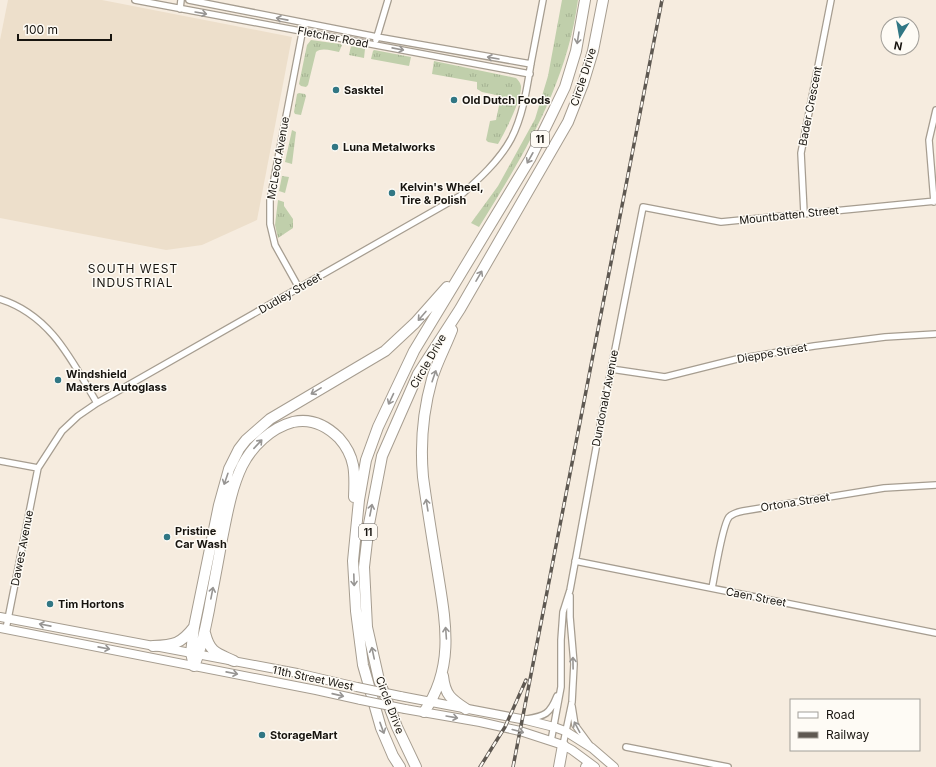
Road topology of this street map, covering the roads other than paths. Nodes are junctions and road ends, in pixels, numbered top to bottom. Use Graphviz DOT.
graph roads {
  1 [pos="136,0"];
  2 [pos="181,0"];
  3 [pos="188,0"];
  4 [pos="388,0"];
  5 [pos="543,0"];
  6 [pos="585,0"];
  7 [pos="603,0"];
  8 [pos="831,0"];
  9 [pos="180,9"];
  10 [pos="304,23"];
  11 [pos="303,32"];
  12 [pos="377,37"];
  13 [pos="375,45"];
  14 [pos="531,64"];
  15 [pos="530,74"];
  16 [pos="936,110"];
  17 [pos="935,201"];
  18 [pos="643,207"];
  19 [pos="804,213"];
  20 [pos="466,266"];
  21 [pos="299,288"];
  22 [pos="0,299"];
  23 [pos="460,309"];
  24 [pos="936,334"];
  25 [pos="611,368"];
  26 [pos="97,403"];
  27 [pos="0,461"];
  28 [pos="38,468"];
  29 [pos="936,484"];
  30 [pos="355,541"];
  31 [pos="575,561"];
  32 [pos="712,588"];
  33 [pos="570,590"];
  34 [pos="0,617"];
  35 [pos="9,618"];
  36 [pos="194,627"];
  37 [pos="3,628"];
  38 [pos="205,631"];
  39 [pos="936,633"];
  40 [pos="153,646"];
  41 [pos="195,654"];
  42 [pos="234,660"];
  43 [pos="194,666"];
  44 [pos="443,672"];
  45 [pos="561,687"];
  46 [pos="431,702"];
  47 [pos="572,702"];
  48 [pos="466,709"];
  49 [pos="424,712"];
  50 [pos="526,720"];
  51 [pos="554,727"];
  52 [pos="565,731"];
  53 [pos="551,741"];
  54 [pos="563,745"];
  55 [pos="626,747"];
  56 [pos="592,748"];
  57 [pos="400,767"];
  58 [pos="416,767"];
  59 [pos="560,767"];
  60 [pos="595,767"];
  61 [pos="614,767"];
  62 [pos="728,767"];
  1 -- 9 [label="street, Fletcher Road"];
  2 -- 9 [label="street"];
  10 -- 3 [label="street, Fletcher Road, one-way"];
  4 -- 12 [label="street"];
  5 -- 14 [label="street, Dudley Street"];
  6 -- 20 [label="highway, Circle Drive / 11, one-way"];
  23 -- 7 [label="highway, Circle Drive / 11, one-way"];
  8 -- 19 [label="street, Bader Crescent"];
  9 -- 11 [label="street, Fletcher Road, one-way"];
  10 -- 11 [label="street, McLeod Avenue"];
  10 -- 12 [label="street, Fletcher Road"];
  11 -- 13 [label="street, Fletcher Road"];
  11 -- 21 [label="street, McLeod Avenue"];
  12 -- 13 [label="street"];
  14 -- 12 [label="street, Fletcher Road, one-way"];
  13 -- 15 [label="street, Fletcher Road, one-way"];
  14 -- 15 [label="street, Dudley Street"];
  15 -- 21 [label="street, Dudley Street"];
  16 -- 17 [label="street"];
  17 -- 19 [label="street, Mountbatten Street"];
  18 -- 19 [label="street, Mountbatten Street"];
  18 -- 25 [label="street, Dundonald Avenue"];
  20 -- 30 [label="highway, Circle Drive / 11, one-way"];
  20 -- 36 [label="highway, one-way"];
  21 -- 26 [label="street, Dudley Street"];
  22 -- 26 [label="street"];
  44 -- 23 [label="highway, one-way"];
  58 -- 23 [label="highway, Circle Drive / 11, one-way"];
  24 -- 25 [label="street, Dieppe Street"];
  25 -- 31 [label="street, Dundonald Avenue"];
  26 -- 28 [label="street, Dudley Street"];
  27 -- 28 [label="street"];
  28 -- 35 [label="street, Dawes Avenue"];
  29 -- 32 [label="street, Ortona Street"];
  38 -- 30 [label="highway, one-way"];
  30 -- 57 [label="highway, Circle Drive / 11, one-way"];
  31 -- 32 [label="street, Caen Street"];
  31 -- 33 [label="street, Dundonald Avenue"];
  32 -- 39 [label="street, Caen Street"];
  33 -- 45 [label="street, Dundonald Avenue"];
  47 -- 33 [label="street, Dundonald Avenue, one-way"];
  34 -- 35 [label="main road, 11th Street West"];
  35 -- 37 [label="street, Dawes Avenue"];
  40 -- 35 [label="main road, 11th Street West, one-way"];
  36 -- 40 [label="highway"];
  36 -- 41 [label="highway"];
  37 -- 43 [label="main road, 11th Street West, one-way"];
  38 -- 41 [label="highway"];
  38 -- 42 [label="highway"];
  40 -- 41 [label="main road, 11th Street West"];
  41 -- 42 [label="main road, 11th Street West"];
  41 -- 43 [label="highway"];
  42 -- 46 [label="main road, 11th Street West, bridge"];
  43 -- 49 [label="main road, 11th Street West, one-way, bridge"];
  44 -- 46 [label="highway"];
  44 -- 48 [label="highway"];
  45 -- 50 [label="street, Dundonald Avenue"];
  45 -- 51 [label="street, Dundonald Avenue"];
  46 -- 48 [label="main road, 11th Street West"];
  46 -- 49 [label="highway"];
  47 -- 52 [label="street, Dundonald Avenue"];
  56 -- 47 [label="street, Dundonald Avenue, one-way"];
  48 -- 50 [label="main road, 11th Street West"];
  49 -- 53 [label="main road, 11th Street West, one-way"];
  50 -- 51 [label="main road, 11th Street West"];
  51 -- 52 [label="main road, 11th Street West"];
  51 -- 53 [label="street, Dundonald Avenue"];
  52 -- 54 [label="street, Dundonald Avenue"];
  52 -- 56 [label="main road, 11th Street West"];
  53 -- 54 [label="main road, 11th Street West"];
  54 -- 59 [label="highway"];
  54 -- 60 [label="main road, 11th Street West"];
  55 -- 62 [label="street"];
  56 -- 61 [label="main road, 11th Street West"];
}
